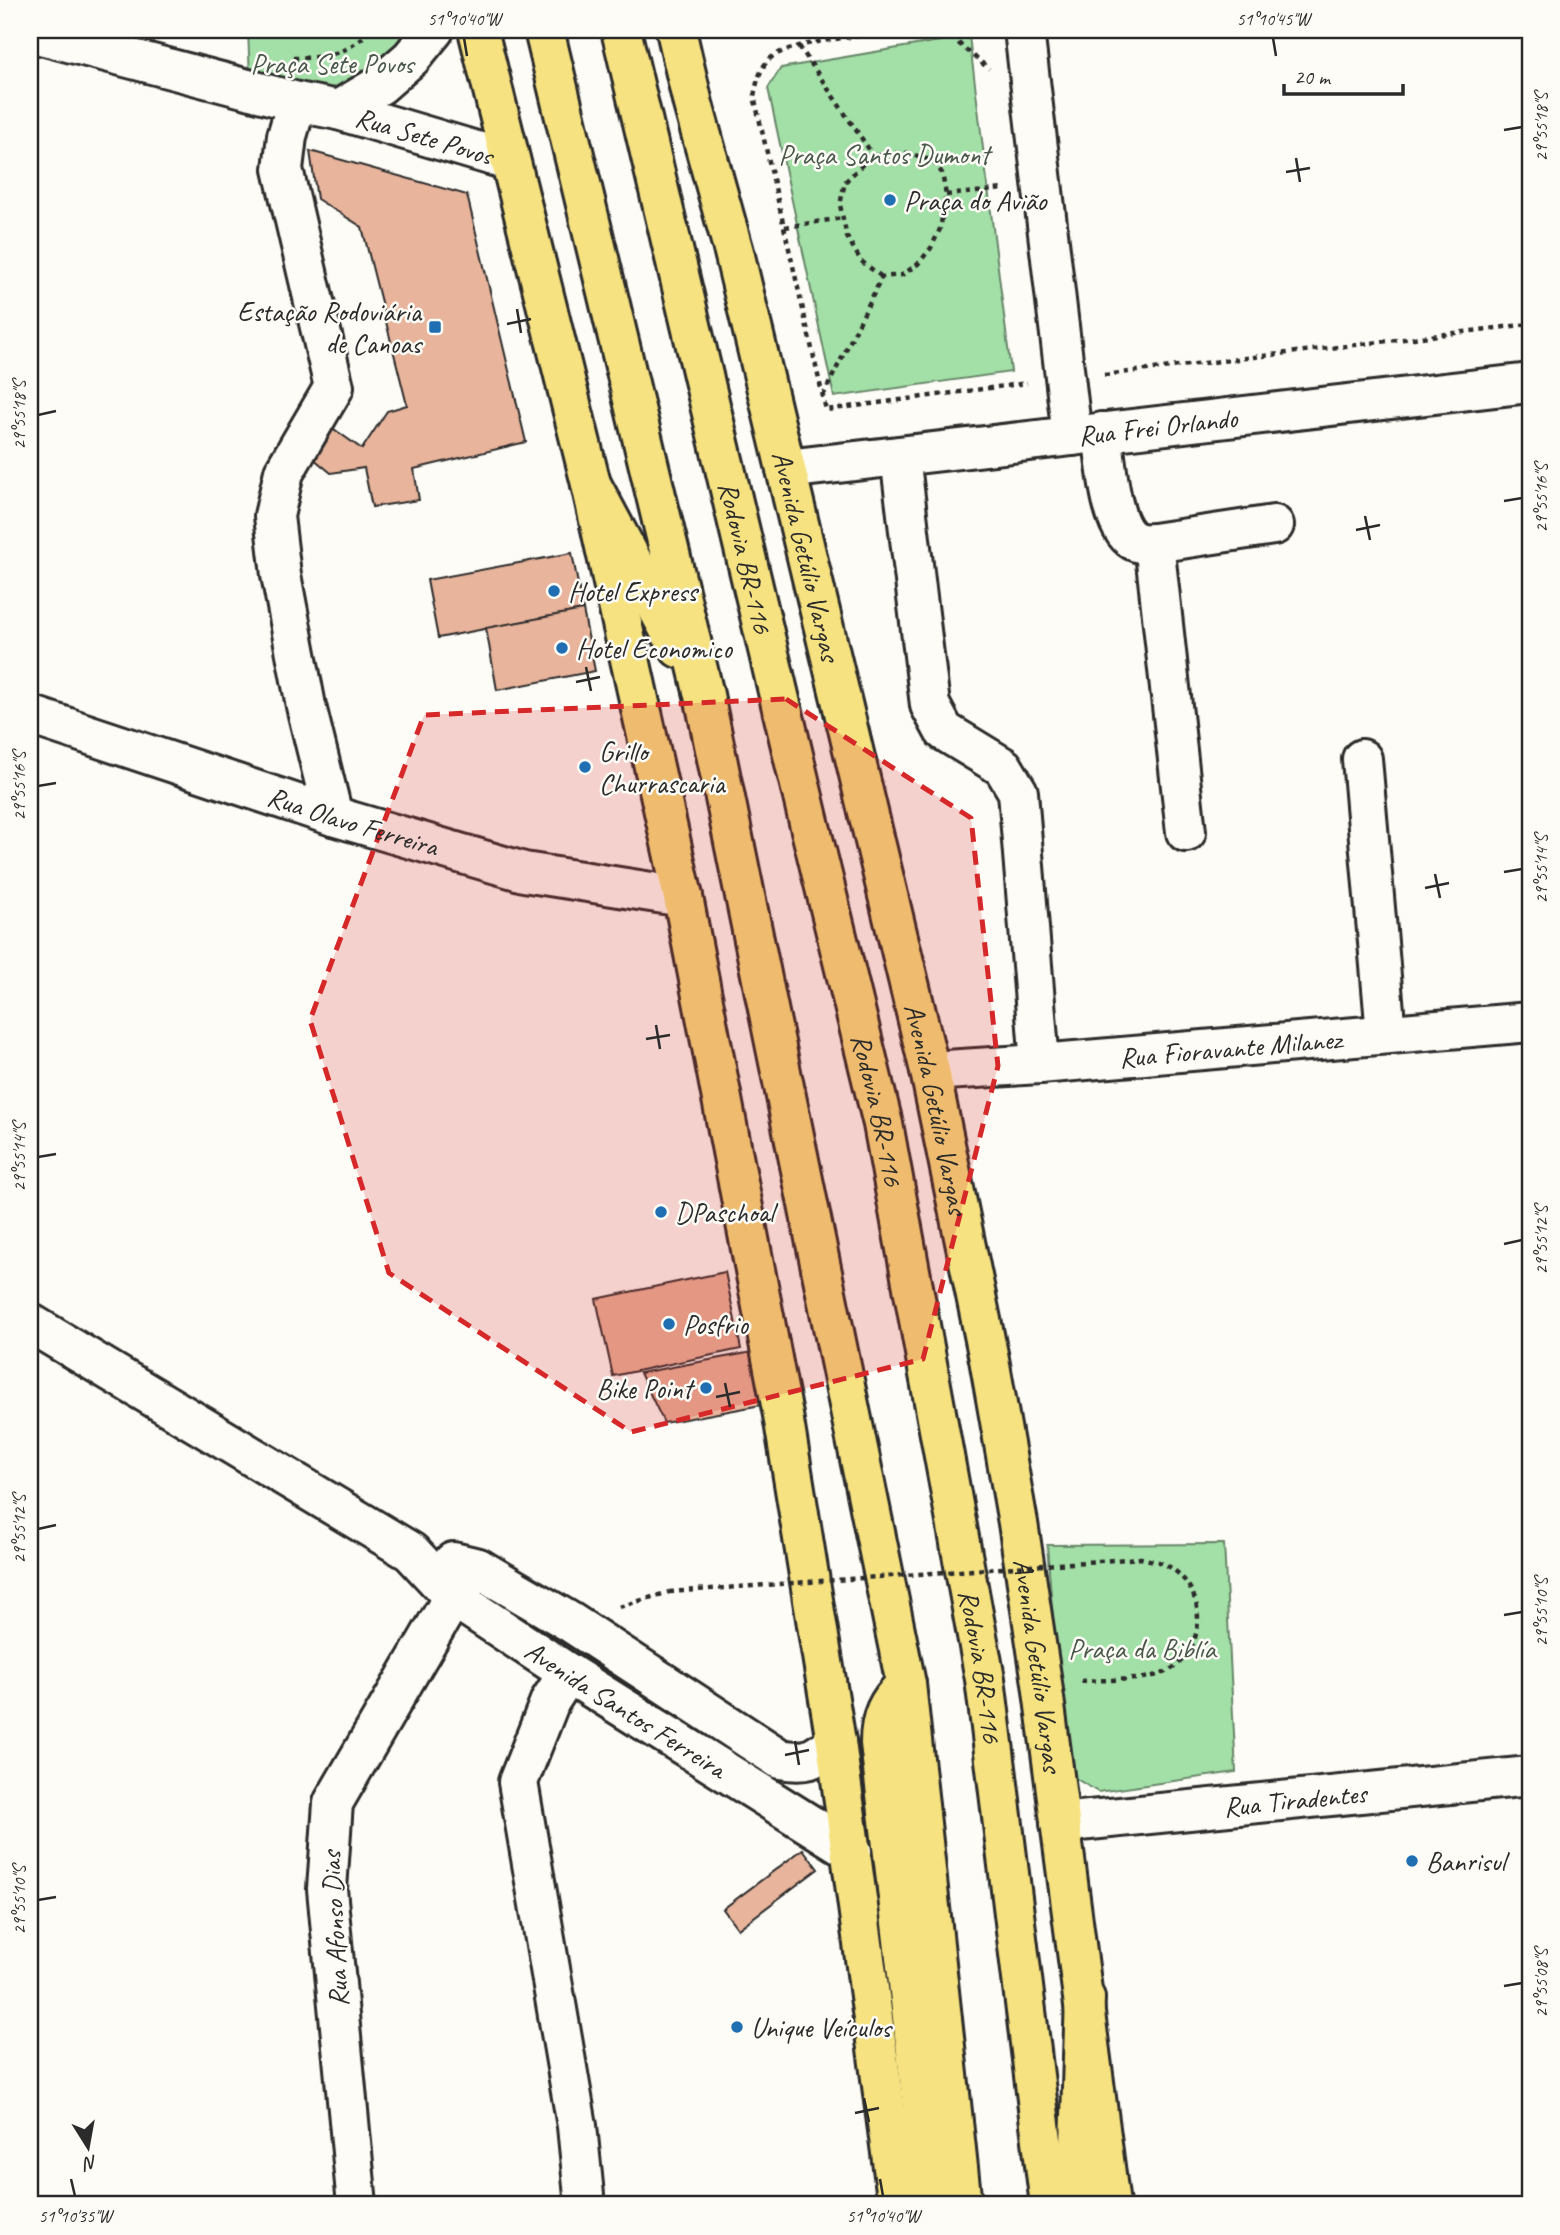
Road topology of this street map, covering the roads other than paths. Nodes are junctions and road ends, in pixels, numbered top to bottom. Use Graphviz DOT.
graph roads {
  1 [pos="434,30"];
  2 [pos="478,30"];
  3 [pos="544,30"];
  4 [pos="621,30"];
  5 [pos="676,30"];
  6 [pos="1024,30"];
  7 [pos="30,32"];
  8 [pos="297,102"];
  9 [pos="338,110"];
  10 [pos="510,160"];
  11 [pos="1530,383"];
  12 [pos="1101,432"];
  13 [pos="900,456"];
  14 [pos="786,469"];
  15 [pos="591,484"];
  16 [pos="1274,525"];
  17 [pos="1140,538"];
  18 [pos="704,695"];
  19 [pos="30,715"];
  20 [pos="1362,759"];
  21 [pos="333,816"];
  22 [pos="1186,832"];
  23 [pos="683,897"];
  24 [pos="1530,1021"];
  25 [pos="1387,1034"];
  26 [pos="1040,1064"];
  27 [pos="930,1071"];
  28 [pos="30,1324"];
  29 [pos="411,1552"];
  30 [pos="478,1568"];
  31 [pos="453,1597"];
  32 [pos="568,1673"];
  33 [pos="906,1684"];
  34 [pos="836,1742"];
  35 [pos="1530,1776"];
  36 [pos="1060,1823"];
  37 [pos="852,1850"];
  38 [pos="1085,1998"];
  39 [pos="357,2205"];
  40 [pos="585,2205"];
  41 [pos="898,2205"];
  42 [pos="934,2205"];
  43 [pos="962,2205"];
  44 [pos="1050,2205"];
  45 [pos="1078,2205"];
  46 [pos="1110,2205"];
  1 -- 9 [label="street, Rua Sete Povos"];
  2 -- 10 [label="main road"];
  3 -- 18 [label="main road"];
  4 -- 44 [label="main road, Rodovia BR-116"];
  5 -- 14 [label="main road, Avenida Getúlio Vargas"];
  6 -- 12 [label="street"];
  7 -- 8 [label="street, Rua Sete Povos"];
  8 -- 9 [label="street, Rua Sete Povos"];
  8 -- 21 [label="street"];
  9 -- 10 [label="street, Rua Sete Povos"];
  10 -- 15 [label="main road"];
  11 -- 12 [label="street, Rua Frei Orlando"];
  12 -- 13 [label="street, Rua Frei Orlando"];
  12 -- 17 [label="street"];
  13 -- 14 [label="street, Rua Frei Orlando"];
  13 -- 26 [label="street"];
  14 -- 27 [label="main road, Avenida Getúlio Vargas"];
  15 -- 18 [label="main road"];
  15 -- 23 [label="main road"];
  16 -- 17 [label="street"];
  17 -- 22 [label="street"];
  18 -- 33 [label="main road"];
  19 -- 21 [label="street, Rua Olavo Ferreira"];
  20 -- 25 [label="street"];
  21 -- 23 [label="street, Rua Olavo Ferreira"];
  23 -- 34 [label="main road"];
  24 -- 25 [label="street, Rua Fioravante Milanez"];
  25 -- 26 [label="street, Rua Fioravante Milanez"];
  26 -- 27 [label="street, Rua Fioravante Milanez"];
  27 -- 36 [label="main road, Avenida Getúlio Vargas"];
  28 -- 29 [label="street, Avenida Santos Ferreira"];
  29 -- 30 [label="street, Avenida Santos Ferreira"];
  29 -- 31 [label="street, Avenida Santos Ferreira"];
  30 -- 31 [label="street, Rua Afonso Dias"];
  30 -- 34 [label="street, Avenida Santos Ferreira"];
  31 -- 32 [label="street, Avenida Santos Ferreira"];
  31 -- 39 [label="street, Rua Afonso Dias"];
  32 -- 37 [label="street, Avenida Santos Ferreira"];
  32 -- 40 [label="street"];
  33 -- 42 [label="main road"];
  33 -- 43 [label="main road"];
  34 -- 37 [label="main road"];
  35 -- 36 [label="street, Rua Tiradentes"];
  36 -- 38 [label="main road, Avenida Getúlio Vargas"];
  37 -- 41 [label="main road"];
  38 -- 45 [label="main road"];
  38 -- 46 [label="main road, Avenida Getúlio Vargas"];
}
